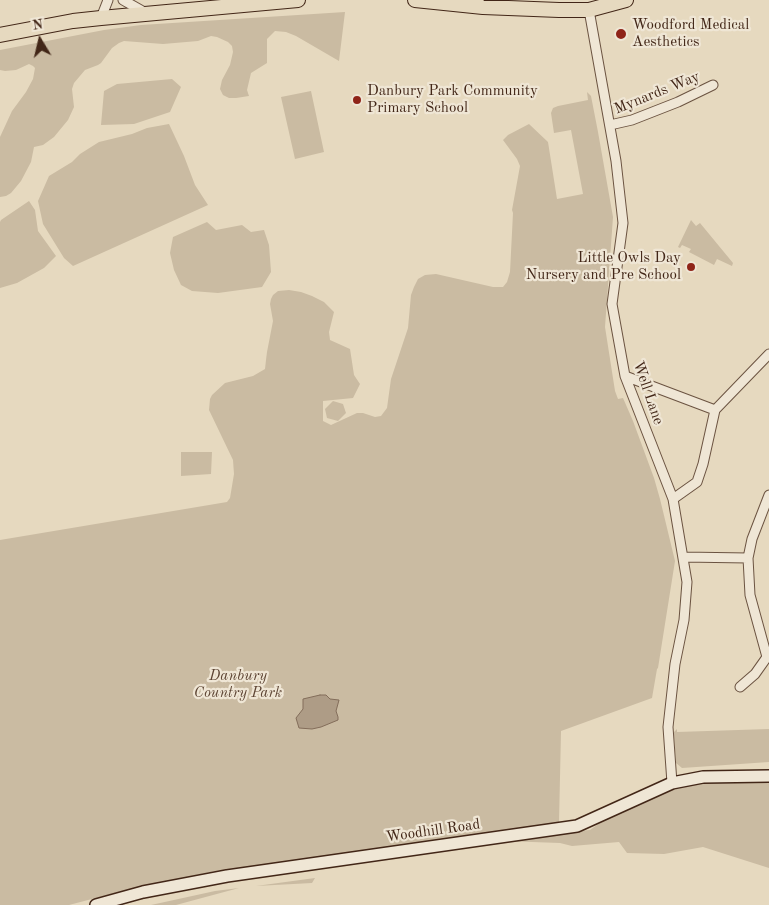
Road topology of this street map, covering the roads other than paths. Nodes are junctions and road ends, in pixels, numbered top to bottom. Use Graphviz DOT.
graph roads {
  1 [pos="108,0"];
  2 [pos="123,0"];
  3 [pos="298,0"];
  4 [pos="415,0"];
  5 [pos="626,0"];
  6 [pos="589,10"];
  7 [pos="146,13"];
  8 [pos="101,18"];
  9 [pos="0,35"];
  10 [pos="713,85"];
  11 [pos="610,125"];
  12 [pos="769,354"];
  13 [pos="624,376"];
  14 [pos="715,410"];
  15 [pos="769,495"];
  16 [pos="673,498"];
  17 [pos="683,558"];
  18 [pos="748,558"];
  19 [pos="768,657"];
  20 [pos="740,687"];
  21 [pos="769,776"];
  22 [pos="672,782"];
  23 [pos="96,905"];
  1 -- 8 [label="street"];
  2 -- 7 [label="street"];
  3 -- 7 [label="main road"];
  4 -- 6 [label="main road"];
  5 -- 6 [label="main road"];
  6 -- 11 [label="street, Well Lane"];
  7 -- 8 [label="main road"];
  8 -- 9 [label="main road"];
  10 -- 11 [label="street, Mynards Way"];
  11 -- 13 [label="street, Well Lane"];
  12 -- 14 [label="street"];
  13 -- 14 [label="street"];
  13 -- 16 [label="street, Well Lane"];
  14 -- 16 [label="street"];
  15 -- 18 [label="street"];
  16 -- 17 [label="street, Well Lane"];
  17 -- 18 [label="street"];
  17 -- 22 [label="street, Well Lane"];
  18 -- 19 [label="street"];
  19 -- 20 [label="street"];
  21 -- 22 [label="street, Woodhill Road"];
  22 -- 23 [label="street, Woodhill Road"];
}
